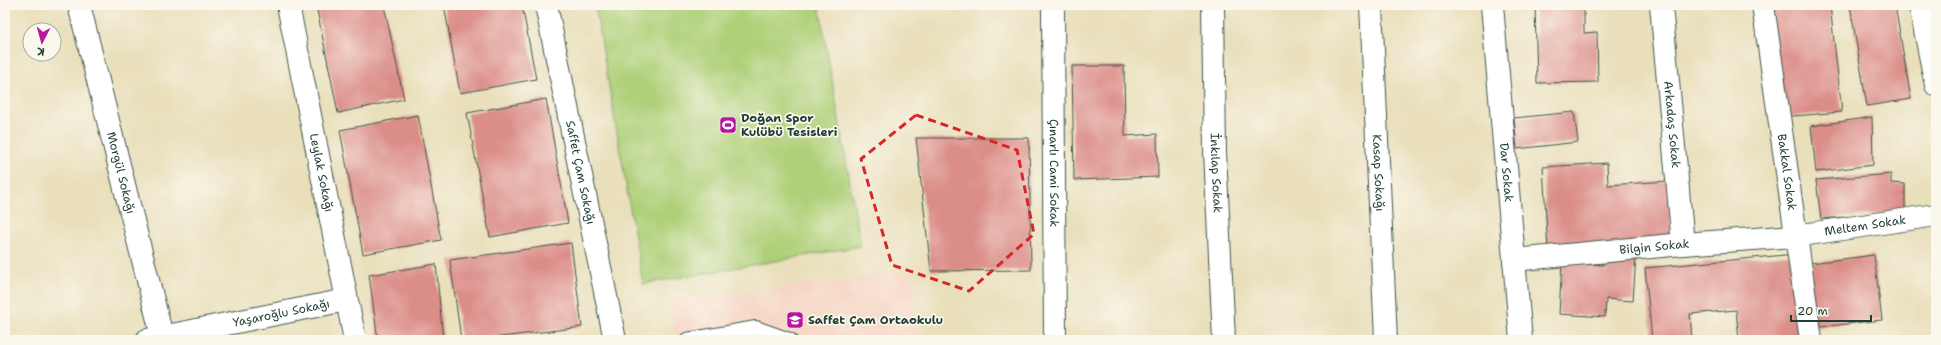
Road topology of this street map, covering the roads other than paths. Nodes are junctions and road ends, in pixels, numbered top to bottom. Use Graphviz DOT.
graph roads {
  1 [pos="80,5"];
  2 [pos="288,5"];
  3 [pos="546,5"];
  4 [pos="1053,5"];
  5 [pos="1213,5"];
  6 [pos="1372,5"];
  7 [pos="1492,5"];
  8 [pos="1661,5"];
  9 [pos="1763,5"];
  10 [pos="1920,5"];
  11 [pos="1936,85"];
  12 [pos="1936,215"];
  13 [pos="1795,236"];
  14 [pos="1683,244"];
  15 [pos="1514,260"];
  16 [pos="346,300"];
  17 [pos="157,339"];
  18 [pos="355,340"];
  19 [pos="615,340"];
  20 [pos="687,340"];
  21 [pos="790,340"];
  22 [pos="1055,340"];
  23 [pos="1224,340"];
  24 [pos="1386,340"];
  25 [pos="1521,340"];
  26 [pos="1811,340"];
  1 -- 17 [label="street, Morgül Sokağı"];
  2 -- 16 [label="street, Leylak Sokağı"];
  3 -- 19 [label="street, Saffet Çam Sokağı"];
  4 -- 22 [label="street, Çınarlı Cami Sokak"];
  5 -- 23 [label="street, İnkılap Sokak"];
  6 -- 24 [label="street, Kasap Sokağı"];
  7 -- 15 [label="street, Dar Sokak"];
  8 -- 14 [label="street, Arkadaş Sokak"];
  9 -- 13 [label="street, Bakkal Sokak"];
  10 -- 11 [label="street"];
  12 -- 13 [label="street, Meltem Sokak"];
  13 -- 14 [label="street, Bilgin Sokak"];
  13 -- 26 [label="street, Bakkal Sokak"];
  14 -- 15 [label="street, Bilgin Sokak"];
  15 -- 25 [label="street, Dar Sokak"];
  16 -- 17 [label="street, Yaşaroğlu Sokağı"];
  16 -- 18 [label="street, Leylak Sokağı"];
  20 -- 21 [label="lane"];
}
